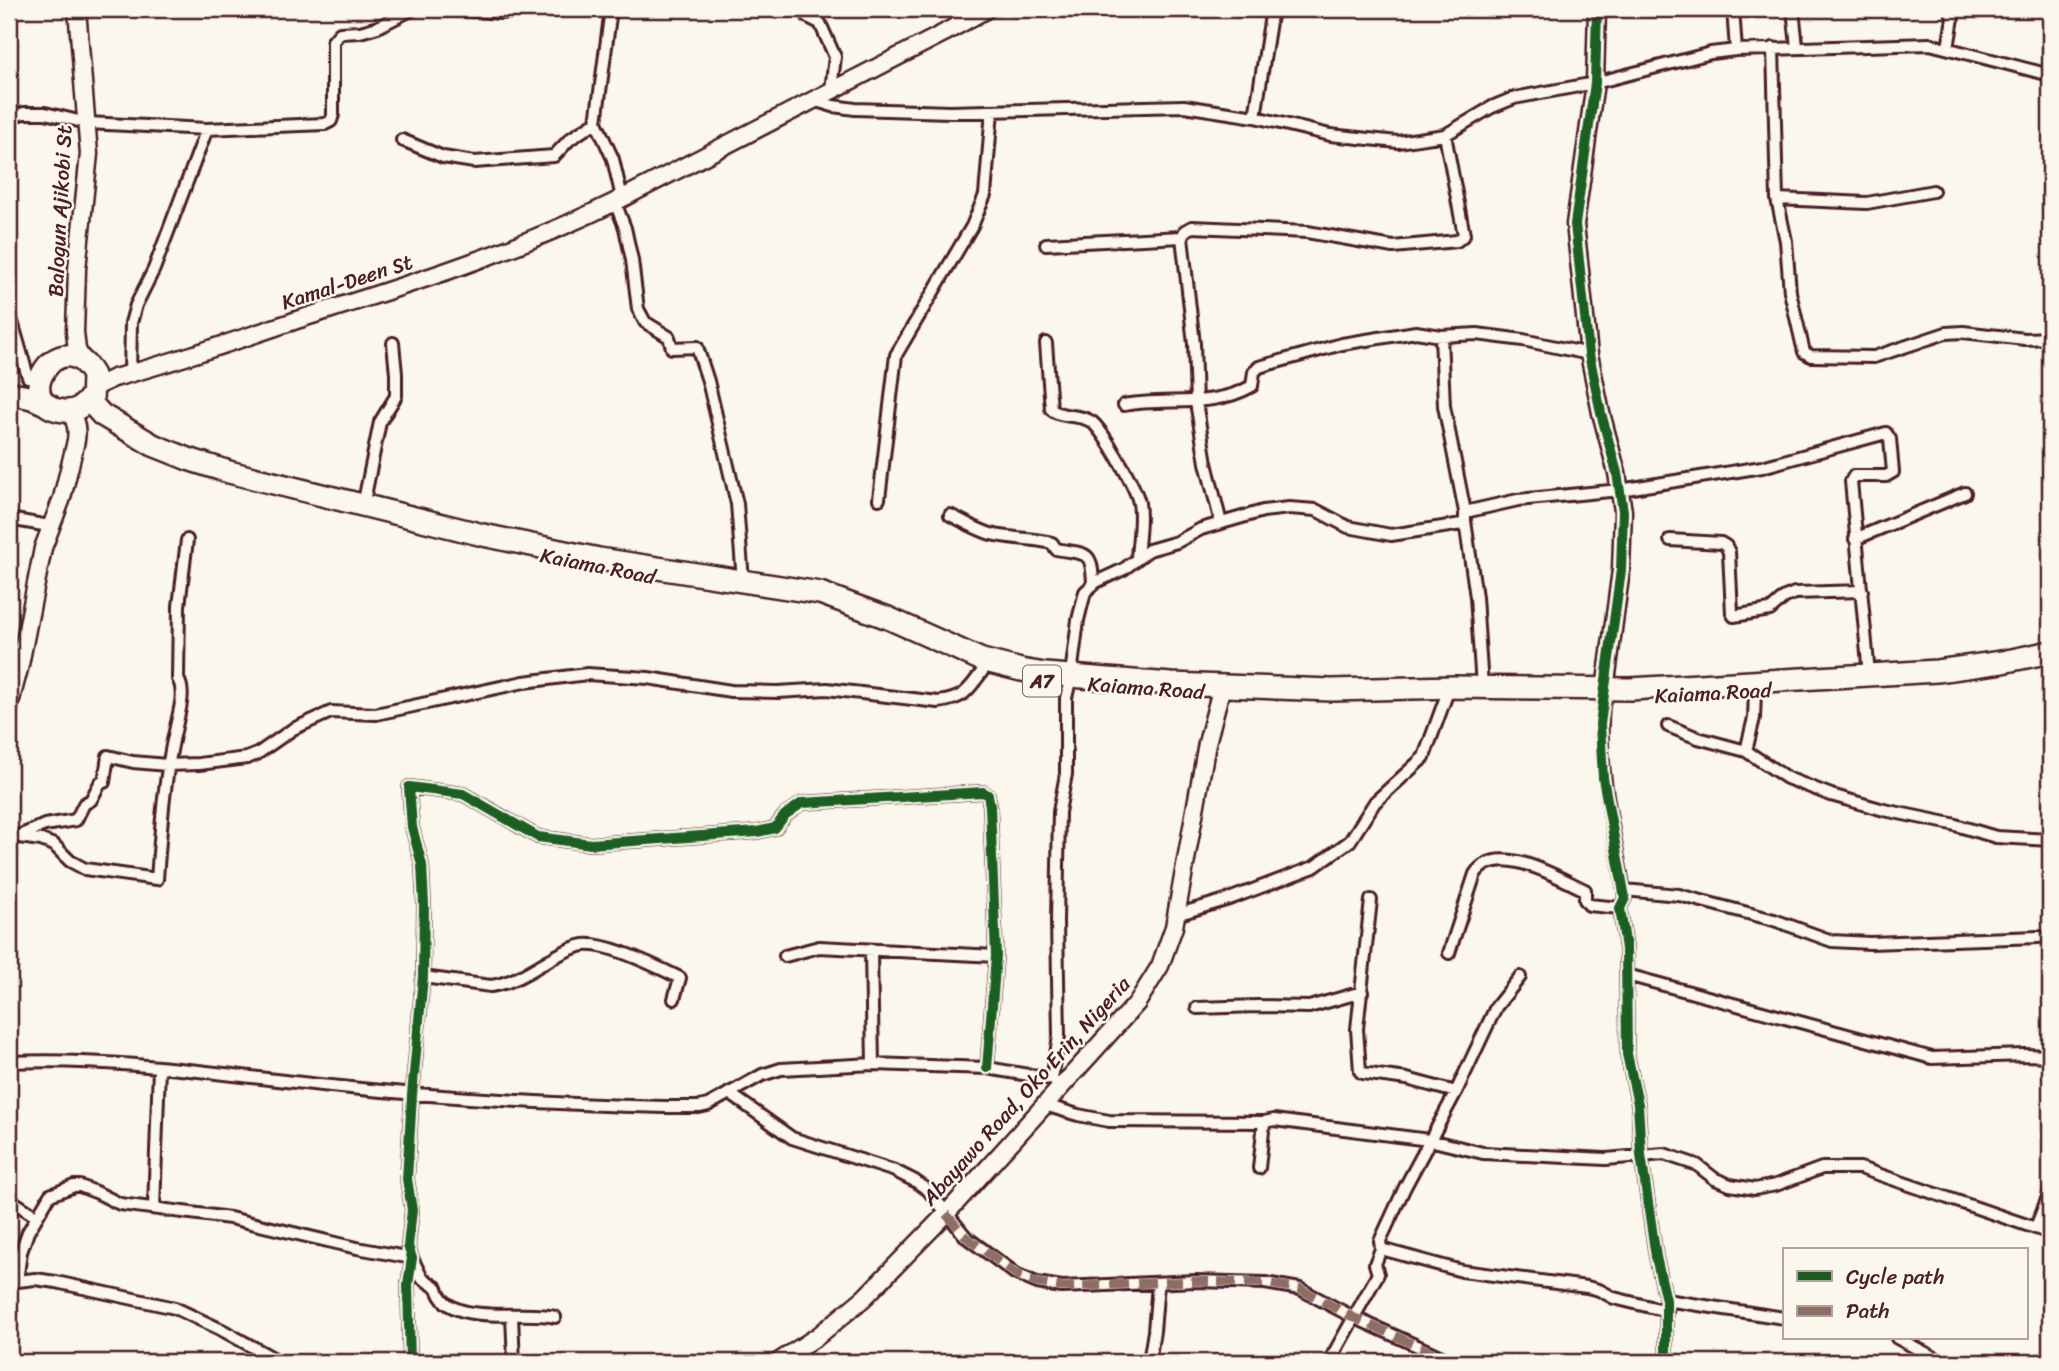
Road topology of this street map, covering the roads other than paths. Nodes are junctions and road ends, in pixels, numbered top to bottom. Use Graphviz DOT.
graph roads {
  1 [pos="77,9"];
  2 [pos="413,9"];
  3 [pos="453,9"];
  4 [pos="544,9"];
  5 [pos="611,9"];
  6 [pos="806,9"];
  7 [pos="987,9"];
  8 [pos="1272,9"];
  9 [pos="1597,9"];
  10 [pos="1733,9"];
  11 [pos="1793,9"];
  12 [pos="1950,9"];
  13 [pos="1797,47"];
  14 [pos="1773,48"];
  15 [pos="1948,48"];
  16 [pos="1736,50"];
  17 [pos="2050,75"];
  18 [pos="1595,83"];
  19 [pos="831,89"];
  20 [pos="813,100"];
  21 [pos="992,111"];
  22 [pos="9,117"];
  23 [pos="1255,117"];
  24 [pos="596,122"];
  25 [pos="87,123"];
  26 [pos="206,129"];
  27 [pos="1445,135"];
  28 [pos="402,140"];
  29 [pos="1933,191"];
  30 [pos="1777,198"];
  31 [pos="618,200"];
  32 [pos="1182,237"];
  33 [pos="1046,244"];
  34 [pos="9,311"];
  35 [pos="75,332"];
  36 [pos="1441,336"];
  37 [pos="2050,338"];
  38 [pos="1046,342"];
  39 [pos="393,343"];
  40 [pos="1589,354"];
  41 [pos="52,362"];
  42 [pos="130,374"];
  43 [pos="18,380"];
  44 [pos="90,381"];
  45 [pos="9,393"];
  46 [pos="1196,402"];
  47 [pos="1124,405"];
  48 [pos="64,409"];
  49 [pos="1620,490"];
  50 [pos="1965,492"];
  51 [pos="879,499"];
  52 [pos="363,506"];
  53 [pos="950,515"];
  54 [pos="1465,516"];
  55 [pos="9,519"];
  56 [pos="1221,523"];
  57 [pos="49,526"];
  58 [pos="1855,539"];
  59 [pos="187,540"];
  60 [pos="1670,540"];
  61 [pos="1137,558"];
  62 [pos="743,581"];
  63 [pos="1093,585"];
  64 [pos="1861,591"];
  65 [pos="2050,652"];
  66 [pos="2050,660"];
  67 [pos="984,669"];
  68 [pos="1870,675"];
  69 [pos="1070,680"];
  70 [pos="1482,687"];
  71 [pos="1215,690"];
  72 [pos="1755,692"];
  73 [pos="1604,693"];
  74 [pos="1447,694"];
  75 [pos="9,707"];
  76 [pos="1668,726"];
  77 [pos="1746,751"];
  78 [pos="167,765"];
  79 [pos="12,837"];
  80 [pos="2050,840"];
  81 [pos="1624,890"];
  82 [pos="1371,900"];
  83 [pos="1620,908"];
  84 [pos="1176,915"];
  85 [pos="2039,937"];
  86 [pos="871,950"];
  87 [pos="1449,953"];
  88 [pos="785,956"];
  89 [pos="996,956"];
  90 [pos="1627,975"];
  91 [pos="423,977"];
  92 [pos="1520,977"];
  93 [pos="1362,992"];
  94 [pos="674,999"];
  95 [pos="1196,1008"];
  96 [pos="2050,1056"];
  97 [pos="9,1062"];
  98 [pos="873,1064"];
  99 [pos="159,1068"];
  100 [pos="987,1068"];
  101 [pos="1057,1083"];
  102 [pos="1457,1092"];
  103 [pos="729,1093"];
  104 [pos="412,1095"];
  105 [pos="1045,1105"];
  106 [pos="1264,1122"];
  107 [pos="1429,1140"];
  108 [pos="1641,1155"];
  109 [pos="1259,1168"];
  110 [pos="2050,1192"];
  111 [pos="9,1199"];
  112 [pos="154,1208"];
  113 [pos="946,1214"];
  114 [pos="37,1217"];
  115 [pos="2036,1227"];
  116 [pos="2050,1233"];
  117 [pos="1381,1249"];
  118 [pos="412,1258"];
  119 [pos="13,1282"];
  120 [pos="1158,1284"];
  121 [pos="1666,1306"];
  122 [pos="512,1316"];
  123 [pos="555,1317"];
  124 [pos="1353,1317"];
  125 [pos="1783,1318"];
  126 [pos="1901,1340"];
  127 [pos="280,1362"];
  128 [pos="410,1362"];
  129 [pos="514,1362"];
  130 [pos="778,1362"];
  131 [pos="1149,1362"];
  132 [pos="1329,1362"];
  133 [pos="1453,1362"];
  134 [pos="1666,1362"];
  135 [pos="1942,1362"];
  1 -- 25 [label="street, Balogun Ajikobi St"];
  2 -- 26 [label="street"];
  3 -- 4 [label="street"];
  5 -- 24 [label="street"];
  6 -- 19 [label="street"];
  7 -- 19 [label="street, Kamal-Deen St"];
  8 -- 23 [label="street"];
  9 -- 18 [label="street"];
  10 -- 16 [label="street"];
  11 -- 13 [label="street"];
  12 -- 15 [label="street"];
  13 -- 14 [label="street"];
  13 -- 15 [label="street"];
  14 -- 16 [label="street"];
  14 -- 30 [label="street"];
  15 -- 17 [label="street"];
  16 -- 18 [label="street"];
  18 -- 27 [label="street"];
  18 -- 40 [label="street"];
  19 -- 20 [label="street, Kamal-Deen St"];
  20 -- 21 [label="street"];
  20 -- 31 [label="street, Kamal-Deen St"];
  21 -- 23 [label="street"];
  21 -- 51 [label="street"];
  22 -- 25 [label="street"];
  23 -- 27 [label="street"];
  24 -- 28 [label="street"];
  24 -- 31 [label="street"];
  25 -- 26 [label="street"];
  25 -- 35 [label="street, Balogun Ajikobi St"];
  26 -- 42 [label="street"];
  27 -- 32 [label="street"];
  29 -- 30 [label="street"];
  30 -- 37 [label="street"];
  31 -- 42 [label="street, Kamal-Deen St"];
  31 -- 62 [label="street"];
  32 -- 33 [label="street"];
  32 -- 46 [label="street"];
  34 -- 43 [label="street"];
  35 -- 41 [label="street"];
  35 -- 44 [label="street"];
  36 -- 40 [label="street"];
  36 -- 46 [label="street"];
  36 -- 54 [label="street"];
  38 -- 61 [label="street"];
  39 -- 52 [label="street"];
  40 -- 49 [label="street"];
  41 -- 43 [label="highway"];
  41 -- 44 [label="highway"];
  41 -- 48 [label="highway"];
  42 -- 44 [label="street, Kamal-Deen St"];
  44 -- 48 [label="highway"];
  44 -- 52 [label="highway, Kaiama Road / A7"];
  45 -- 48 [label="highway, A7"];
  46 -- 47 [label="street"];
  46 -- 56 [label="street"];
  48 -- 57 [label="street"];
  48 -- 67 [label="highway, Kaiama Road / A7"];
  49 -- 54 [label="street"];
  49 -- 58 [label="street"];
  49 -- 73 [label="street"];
  50 -- 58 [label="street"];
  52 -- 62 [label="highway, Kaiama Road / A7"];
  53 -- 63 [label="street"];
  54 -- 56 [label="street"];
  54 -- 70 [label="street"];
  55 -- 57 [label="street"];
  56 -- 61 [label="street"];
  57 -- 75 [label="street"];
  58 -- 64 [label="street"];
  59 -- 78 [label="street"];
  60 -- 64 [label="street"];
  61 -- 63 [label="street"];
  62 -- 69 [label="highway, Kaiama Road / A7"];
  63 -- 69 [label="street"];
  64 -- 68 [label="street"];
  65 -- 68 [label="highway, Kaiama Road / A7"];
  66 -- 72 [label="highway, Kaiama Road / A7"];
  67 -- 69 [label="highway, Kaiama Road / A7"];
  67 -- 78 [label="street"];
  68 -- 73 [label="highway, Kaiama Road / A7"];
  69 -- 71 [label="highway, Kaiama Road / A7"];
  69 -- 101 [label="street"];
  70 -- 71 [label="highway, Kaiama Road / A7"];
  70 -- 73 [label="highway, Kaiama Road / A7"];
  71 -- 74 [label="highway, Kaiama Road / A7"];
  71 -- 84 [label="street, Abayawo Road, Oko Erin, Nigeria"];
  72 -- 73 [label="highway, Kaiama Road / A7"];
  72 -- 77 [label="street"];
  73 -- 74 [label="highway, Kaiama Road / A7"];
  73 -- 81 [label="street"];
  74 -- 84 [label="street"];
  76 -- 77 [label="street"];
  77 -- 80 [label="street"];
  78 -- 79 [label="street"];
  78 -- 79 [label="street"];
  81 -- 83 [label="street"];
  81 -- 85 [label="street"];
  82 -- 93 [label="street"];
  83 -- 87 [label="street"];
  83 -- 90 [label="street"];
  84 -- 101 [label="street, Abayawo Road, Oko Erin, Nigeria"];
  86 -- 88 [label="street"];
  86 -- 89 [label="street"];
  86 -- 98 [label="street"];
  89 -- 91 [label="street"];
  89 -- 100 [label="street"];
  90 -- 96 [label="street"];
  90 -- 108 [label="street"];
  91 -- 94 [label="street"];
  91 -- 104 [label="street"];
  92 -- 102 [label="street"];
  93 -- 95 [label="street"];
  93 -- 102 [label="street"];
  97 -- 99 [label="street"];
  98 -- 100 [label="street"];
  98 -- 103 [label="street"];
  99 -- 104 [label="street"];
  99 -- 112 [label="street"];
  100 -- 101 [label="street"];
  101 -- 105 [label="street, Abayawo Road, Oko Erin, Nigeria"];
  102 -- 107 [label="street"];
  103 -- 104 [label="street"];
  103 -- 113 [label="street"];
  104 -- 118 [label="street"];
  105 -- 106 [label="street"];
  105 -- 113 [label="street, Abayawo Road, Oko Erin, Nigeria"];
  106 -- 107 [label="street"];
  106 -- 109 [label="street"];
  107 -- 108 [label="street"];
  107 -- 117 [label="street"];
  108 -- 115 [label="street"];
  108 -- 121 [label="street"];
  110 -- 115 [label="street"];
  111 -- 114 [label="street"];
  112 -- 114 [label="street"];
  112 -- 118 [label="street"];
  113 -- 120 [label="street"];
  113 -- 130 [label="street, Abayawo Road, Oko Erin, Nigeria"];
  114 -- 119 [label="street"];
  115 -- 116 [label="street"];
  117 -- 121 [label="street"];
  117 -- 124 [label="street"];
  118 -- 122 [label="street"];
  118 -- 128 [label="street"];
  119 -- 127 [label="street"];
  120 -- 124 [label="street"];
  120 -- 131 [label="street"];
  121 -- 125 [label="street"];
  121 -- 134 [label="street"];
  122 -- 123 [label="street"];
  122 -- 129 [label="street"];
  124 -- 132 [label="street"];
  124 -- 133 [label="street"];
  126 -- 135 [label="street"];
}
